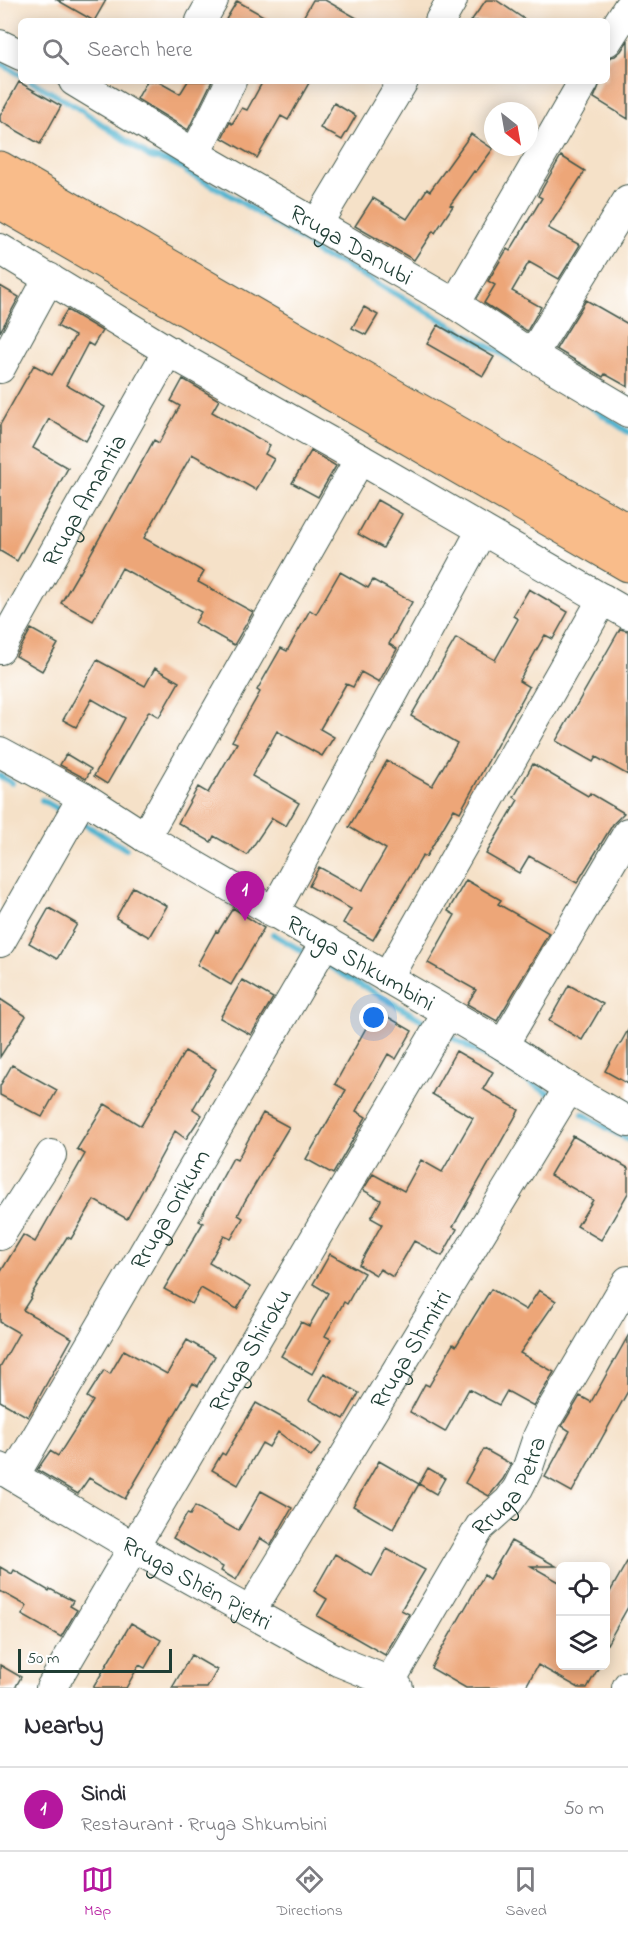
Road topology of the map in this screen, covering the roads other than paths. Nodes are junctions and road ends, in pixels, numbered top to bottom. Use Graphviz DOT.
graph roads {
  1 [pos="213,0"];
  2 [pos="452,0"];
  3 [pos="628,8"];
  4 [pos="203,18"];
  5 [pos="442,18"];
  6 [pos="610,36"];
  7 [pos="0,45"];
  8 [pos="18,54"];
  9 [pos="79,84"];
  10 [pos="230,84"];
  11 [pos="401,84"];
  12 [pos="582,84"];
  13 [pos="195,154"];
  14 [pos="0,168"];
  15 [pos="628,200"];
  16 [pos="0,202"];
  17 [pos="317,224"];
  18 [pos="0,249"];
  19 [pos="49,278"];
  20 [pos="455,304"];
  21 [pos="168,351"];
  22 [pos="532,355"];
  23 [pos="0,368"];
  24 [pos="628,412"];
  25 [pos="360,459"];
  26 [pos="482,530"];
  27 [pos="628,531"];
  28 [pos="628,565"];
  29 [pos="616,607"];
  30 [pos="0,649"];
  31 [pos="0,752"];
  32 [pos="82,797"];
  33 [pos="628,833"];
  34 [pos="145,837"];
  35 [pos="273,913"];
  36 [pos="326,941"];
  37 [pos="0,942"];
  38 [pos="387,978"];
  39 [pos="447,1014"];
  40 [pos="503,1045"];
  41 [pos="569,1088"];
  42 [pos="628,1122"];
  43 [pos="51,1155"];
  44 [pos="0,1235"];
  45 [pos="628,1281"];
  46 [pos="7,1472"];
  47 [pos="126,1559"];
  48 [pos="250,1612"];
  49 [pos="391,1686"];
  50 [pos="51,1688"];
  1 -- 4 [label="street"];
  2 -- 5 [label="street"];
  3 -- 6 [label="street"];
  7 -- 8 [label="street"];
  9 -- 13 [label="street, Rruga Danubi"];
  10 -- 13 [label="street"];
  11 -- 17 [label="street"];
  12 -- 20 [label="street"];
  13 -- 17 [label="street, Rruga Danubi"];
  14 -- 27 [label="main road"];
  15 -- 22 [label="street"];
  16 -- 28 [label="main road"];
  17 -- 20 [label="street, Rruga Danubi"];
  18 -- 19 [label="street"];
  19 -- 21 [label="street"];
  19 -- 23 [label="street"];
  20 -- 22 [label="street, Rruga Danubi"];
  21 -- 25 [label="street"];
  21 -- 30 [label="street, Rruga Amantia"];
  22 -- 24 [label="street, Rruga Danubi"];
  25 -- 26 [label="street"];
  25 -- 34 [label="street"];
  26 -- 29 [label="street"];
  26 -- 35 [label="street"];
  29 -- 38 [label="street"];
  31 -- 32 [label="street, Rruga Shkumbini"];
  32 -- 34 [label="street, Rruga Shkumbini"];
  32 -- 37 [label="street"];
  33 -- 40 [label="street"];
  34 -- 35 [label="street, Rruga Shkumbini"];
  35 -- 36 [label="street, Rruga Shkumbini"];
  36 -- 38 [label="street, Rruga Shkumbini"];
  36 -- 46 [label="street, Rruga Orikum"];
  38 -- 39 [label="street, Rruga Shkumbini"];
  39 -- 40 [label="street, Rruga Shkumbini"];
  39 -- 47 [label="street, Rruga Shiroku"];
  40 -- 41 [label="street, Rruga Shkumbini"];
  41 -- 42 [label="street, Rruga Shkumbini"];
  41 -- 48 [label="street, Rruga Shmitri"];
  43 -- 44 [label="street"];
  45 -- 49 [label="street, Rruga Petra"];
  46 -- 47 [label="street, Rruga Shën Pjetri"];
  47 -- 48 [label="street, Rruga Shën Pjetri"];
  47 -- 50 [label="street, Rruga Shiroku"];
  48 -- 49 [label="street, Rruga Shën Pjetri"];
}
